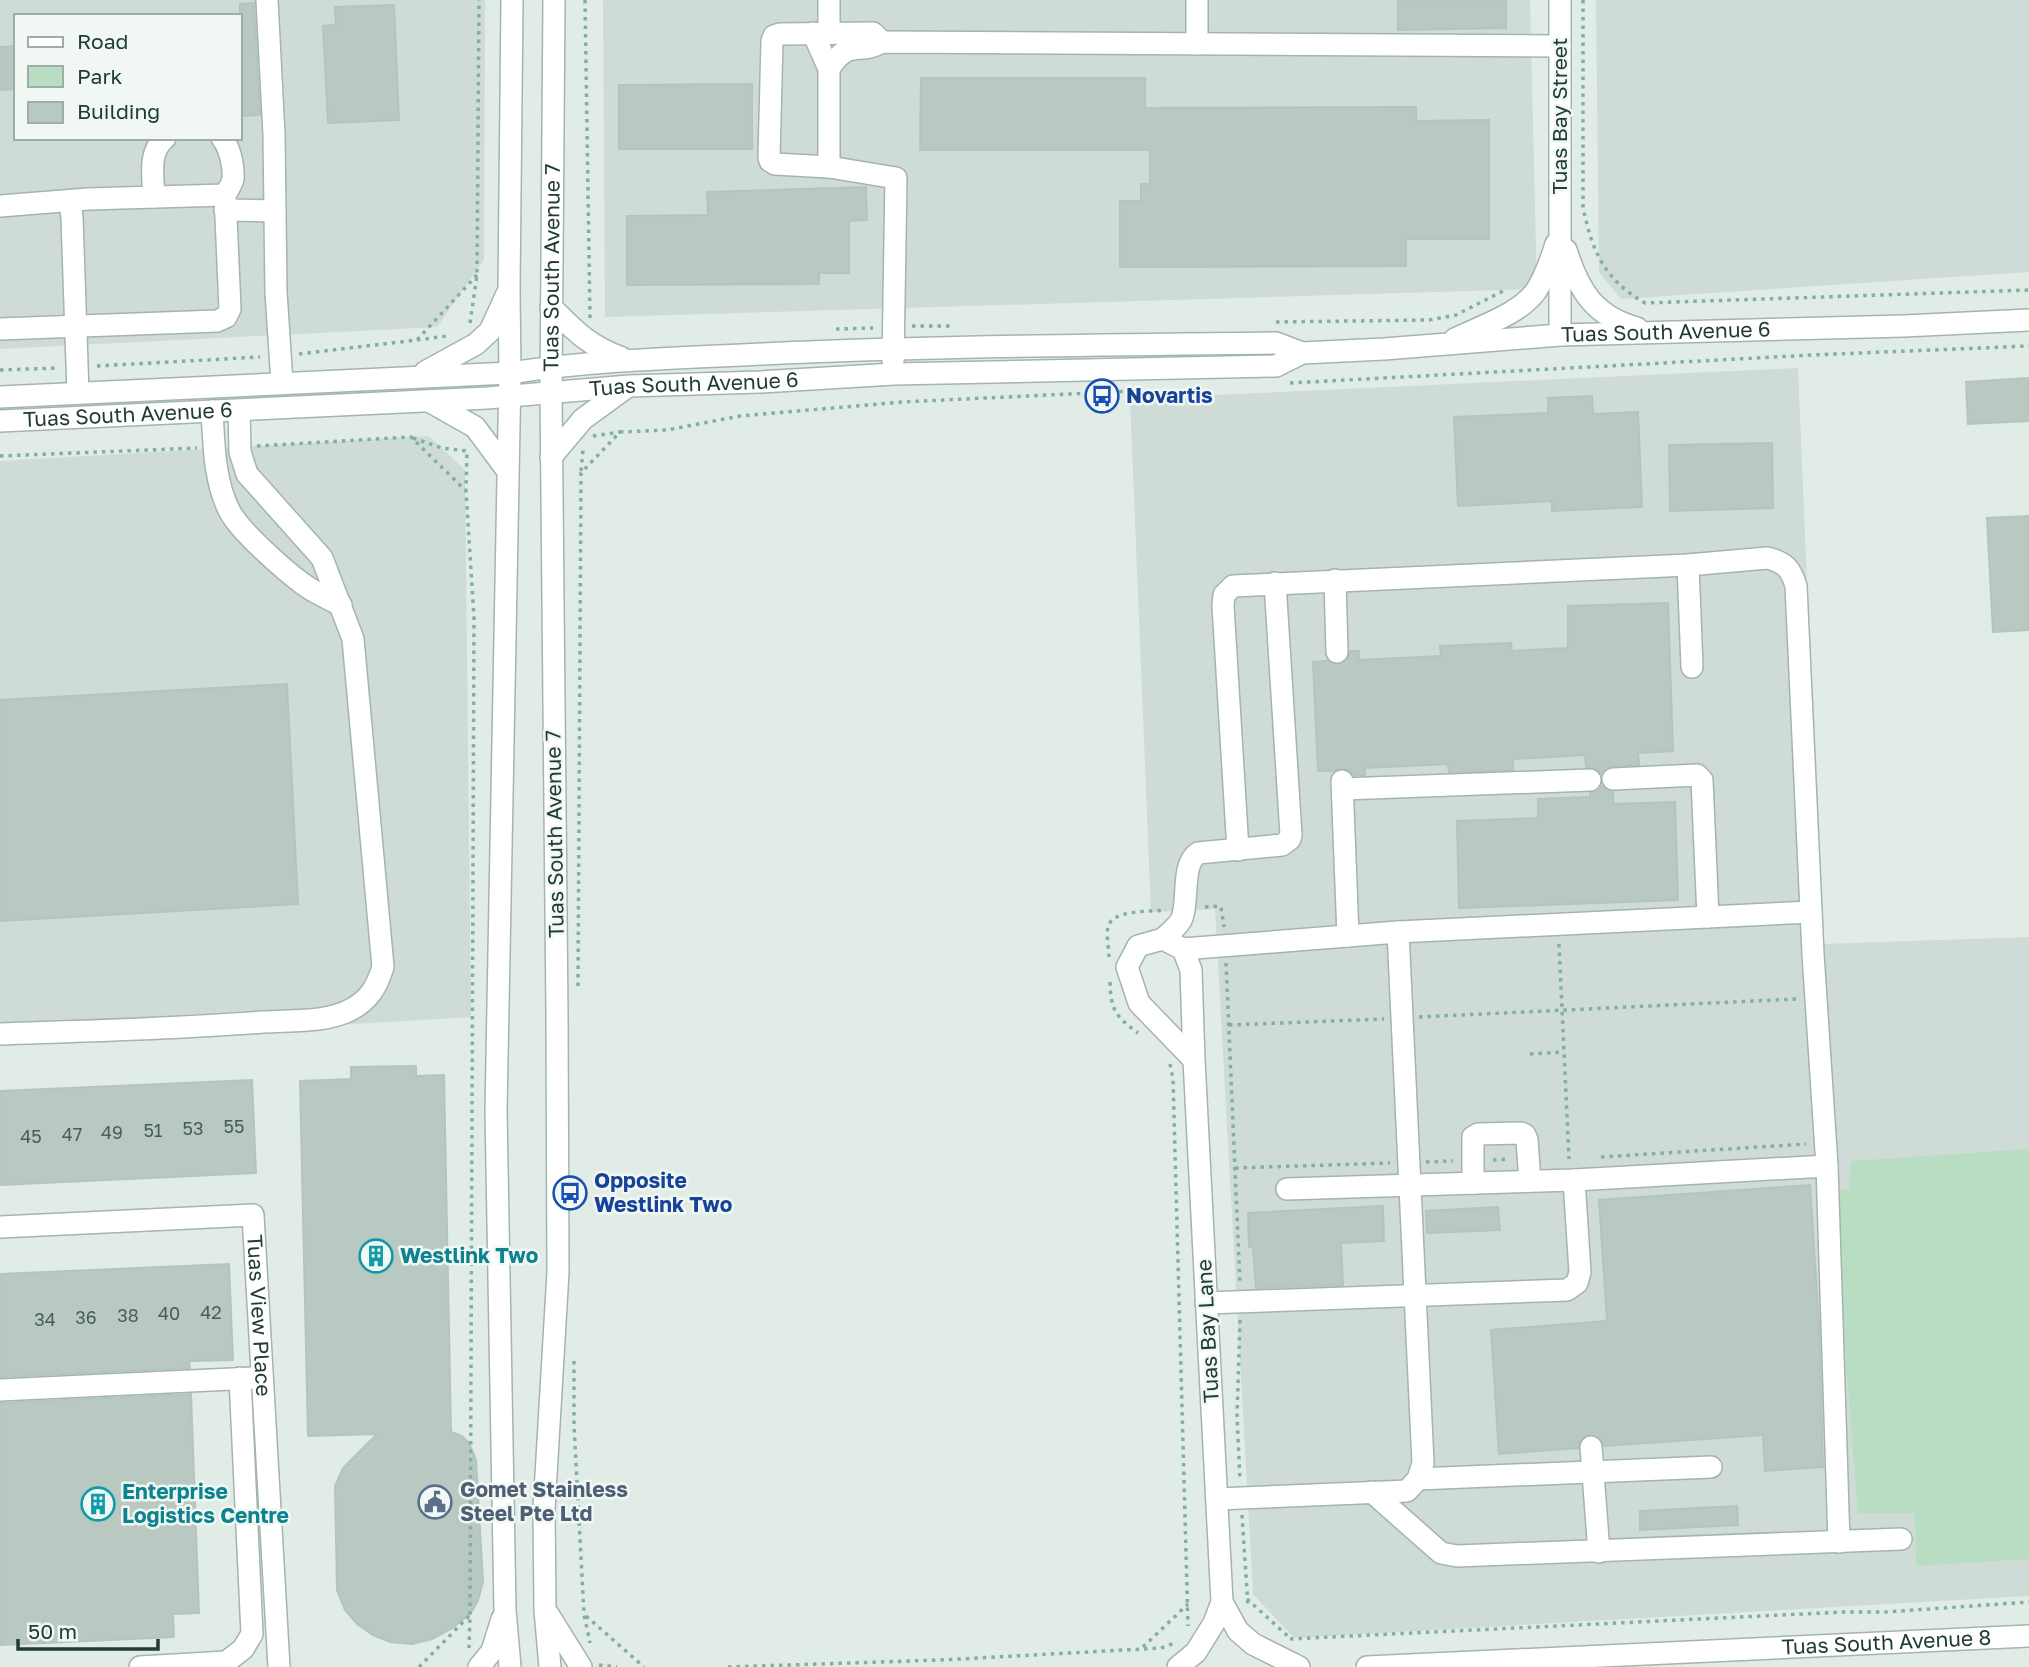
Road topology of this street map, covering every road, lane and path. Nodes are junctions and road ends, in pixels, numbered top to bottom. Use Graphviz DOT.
graph roads {
  1 [pos="267,0"];
  2 [pos="480,0"];
  3 [pos="512,0"];
  4 [pos="554,0"];
  5 [pos="585,0"];
  6 [pos="829,0"];
  7 [pos="1197,0"];
  8 [pos="1560,0"];
  9 [pos="1583,0"];
  10 [pos="821,33"];
  11 [pos="882,42"];
  12 [pos="1197,44"];
  13 [pos="1560,46"];
  14 [pos="830,69"];
  15 [pos="163,140"];
  16 [pos="224,140"];
  17 [pos="829,167"];
  18 [pos="154,197"];
  19 [pos="70,202"];
  20 [pos="225,203"];
  21 [pos="0,206"];
  22 [pos="275,211"];
  23 [pos="1560,232"];
  24 [pos="477,275"];
  25 [pos="1512,287"];
  26 [pos="509,289"];
  27 [pos="2029,290"];
  28 [pos="551,307"];
  29 [pos="2029,320"];
  30 [pos="1264,322"];
  31 [pos="76,325"];
  32 [pos="962,326"];
  33 [pos="594,328"];
  34 [pos="0,329"];
  35 [pos="827,330"];
  36 [pos="1648,331"];
  37 [pos="468,334"];
  38 [pos="455,335"];
  39 [pos="1560,335"];
  40 [pos="893,337"];
  41 [pos="416,340"];
  42 [pos="1447,343"];
  43 [pos="2029,346"];
  44 [pos="1302,353"];
  45 [pos="281,356"];
  46 [pos="626,360"];
  47 [pos="551,366"];
  48 [pos="78,367"];
  49 [pos="0,370"];
  50 [pos="510,373"];
  51 [pos="894,374"];
  52 [pos="417,376"];
  53 [pos="282,383"];
  54 [pos="1286,383"];
  55 [pos="629,386"];
  56 [pos="1135,391"];
  57 [pos="551,392"];
  58 [pos="78,393"];
  59 [pos="0,397"];
  60 [pos="509,397"];
  61 [pos="429,401"];
  62 [pos="239,410"];
  63 [pos="212,411"];
  64 [pos="0,421"];
  65 [pos="620,432"];
  66 [pos="411,437"];
  67 [pos="585,437"];
  68 [pos="215,447"];
  69 [pos="240,447"];
  70 [pos="584,449"];
  71 [pos="0,456"];
  72 [pos="551,457"];
  73 [pos="507,470"];
  74 [pos="581,473"];
  75 [pos="247,474"];
  76 [pos="220,485"];
  77 [pos="466,491"];
  78 [pos="1688,565"];
  79 [pos="1335,580"];
  80 [pos="1275,583"];
  81 [pos="341,606"];
  82 [pos="1337,652"];
  83 [pos="1692,667"];
  84 [pos="1613,779"];
  85 [pos="1590,780"];
  86 [pos="1238,850"];
  87 [pos="1185,909"];
  88 [pos="1811,912"];
  89 [pos="1708,917"];
  90 [pos="1558,924"];
  91 [pos="1398,932"];
  92 [pos="1348,936"];
  93 [pos="1163,939"];
  94 [pos="1225,945"];
  95 [pos="1183,948"];
  96 [pos="1110,960"];
  97 [pos="1110,973"];
  98 [pos="578,998"];
  99 [pos="1816,999"];
  100 [pos="1563,1011"];
  101 [pos="1402,1018"];
  102 [pos="1229,1025"];
  103 [pos="0,1034"];
  104 [pos="1142,1036"];
  105 [pos="1564,1052"];
  106 [pos="1530,1054"];
  107 [pos="1167,1058"];
  108 [pos="1194,1060"];
  109 [pos="1827,1166"];
  110 [pos="1572,1169"];
  111 [pos="1530,1181"];
  112 [pos="1473,1183"];
  113 [pos="1410,1185"];
  114 [pos="1287,1189"];
  115 [pos="0,1227"];
  116 [pos="1415,1296"];
  117 [pos="1241,1302"];
  118 [pos="1206,1303"];
  119 [pos="574,1359"];
  120 [pos="251,1378"];
  121 [pos="0,1390"];
  122 [pos="1591,1447"];
  123 [pos="1711,1467"];
  124 [pos="1593,1473"];
  125 [pos="1418,1479"];
  126 [pos="1372,1492"];
  127 [pos="1241,1498"];
  128 [pos="1217,1499"];
  129 [pos="1901,1539"];
  130 [pos="1839,1542"];
  131 [pos="1599,1552"];
  132 [pos="1247,1599"];
  133 [pos="1222,1602"];
  134 [pos="2029,1602"];
  135 [pos="1188,1604"];
  136 [pos="545,1609"];
  137 [pos="1248,1609"];
  138 [pos="505,1610"];
  139 [pos="584,1614"];
  140 [pos="470,1615"];
  141 [pos="1188,1630"];
  142 [pos="2029,1636"];
  143 [pos="1186,1639"];
  144 [pos="1281,1639"];
  145 [pos="1291,1639"];
  146 [pos="1141,1649"];
  147 [pos="473,1660"];
  148 [pos="589,1660"];
  149 [pos="140,1667"];
  150 [pos="279,1667"];
  151 [pos="419,1667"];
  152 [pos="510,1667"];
  153 [pos="550,1667"];
  154 [pos="617,1667"];
  155 [pos="644,1667"];
  156 [pos="728,1667"];
  157 [pos="1178,1667"];
  158 [pos="1299,1667"];
  159 [pos="1367,1667"];
  1 -- 22 [label="street"];
  2 -- 24 [label="path"];
  3 -- 26 [label="street, Tuas South Avenue 7"];
  4 -- 28 [label="street, Tuas South Avenue 7"];
  5 -- 33 [label="path"];
  6 -- 10 [label="street"];
  7 -- 12 [label="street"];
  8 -- 13 [label="street, Tuas Bay Street"];
  9 -- 27 [label="path"];
  10 -- 11 [label="street"];
  10 -- 14 [label="street"];
  10 -- 17 [label="street"];
  11 -- 12 [label="street"];
  11 -- 14 [label="street"];
  12 -- 13 [label="street"];
  13 -- 23 [label="street, Tuas Bay Street"];
  14 -- 17 [label="street"];
  15 -- 18 [label="street"];
  16 -- 20 [label="street"];
  17 -- 40 [label="street"];
  18 -- 19 [label="street"];
  18 -- 20 [label="street"];
  19 -- 21 [label="street"];
  19 -- 31 [label="street"];
  20 -- 22 [label="street"];
  20 -- 31 [label="street"];
  22 -- 45 [label="street"];
  23 -- 36 [label="street, Tuas Bay Street"];
  23 -- 39 [label="street, Tuas Bay Street"];
  23 -- 42 [label="street, Tuas Bay Street"];
  24 -- 37 [label="path"];
  24 -- 41 [label="path"];
  25 -- 30 [label="path"];
  26 -- 50 [label="street, Tuas South Avenue 7"];
  26 -- 52 [label="street"];
  28 -- 46 [label="street"];
  28 -- 47 [label="street, Tuas South Avenue 7"];
  29 -- 36 [label="street, Tuas South Avenue 6"];
  31 -- 34 [label="street"];
  31 -- 48 [label="street"];
  32 -- 40 [label="path"];
  35 -- 40 [label="path"];
  36 -- 39 [label="street, Tuas South Avenue 6"];
  38 -- 41 [label="path"];
  39 -- 42 [label="street, Tuas South Avenue 6"];
  40 -- 44 [label="street, Tuas South Avenue 6"];
  40 -- 46 [label="street, Tuas South Avenue 6"];
  40 -- 51 [label="street"];
  41 -- 45 [label="path"];
  42 -- 44 [label="street, Tuas South Avenue 6"];
  43 -- 54 [label="path"];
  44 -- 51 [label="street, Tuas South Avenue 6"];
  45 -- 48 [label="path"];
  45 -- 53 [label="street"];
  46 -- 47 [label="street, Tuas South Avenue 6"];
  47 -- 50 [label="street, Tuas South Avenue 6"];
  47 -- 57 [label="street, Tuas South Avenue 7"];
  48 -- 49 [label="path"];
  48 -- 58 [label="street"];
  50 -- 52 [label="street, Tuas South Avenue 6"];
  50 -- 60 [label="street, Tuas South Avenue 7"];
  51 -- 55 [label="street, Tuas South Avenue 6"];
  52 -- 53 [label="street, Tuas South Avenue 6"];
  53 -- 58 [label="street, Tuas South Avenue 6"];
  55 -- 57 [label="street, Tuas South Avenue 6"];
  55 -- 72 [label="street"];
  56 -- 65 [label="path"];
  57 -- 60 [label="street, Tuas South Avenue 6"];
  57 -- 72 [label="street, Tuas South Avenue 7"];
  58 -- 59 [label="street, Tuas South Avenue 6"];
  60 -- 61 [label="street, Tuas South Avenue 6"];
  60 -- 73 [label="street, Tuas South Avenue 7"];
  61 -- 62 [label="street, Tuas South Avenue 6"];
  61 -- 73 [label="street"];
  62 -- 63 [label="street, Tuas South Avenue 6"];
  62 -- 69 [label="street"];
  63 -- 64 [label="street, Tuas South Avenue 6"];
  63 -- 68 [label="street"];
  65 -- 67 [label="path"];
  65 -- 74 [label="path"];
  66 -- 69 [label="path"];
  66 -- 77 [label="path"];
  66 -- 77 [label="path"];
  68 -- 71 [label="path"];
  68 -- 76 [label="street"];
  69 -- 75 [label="street"];
  70 -- 74 [label="path"];
  72 -- 136 [label="street, Tuas South Avenue 7"];
  73 -- 138 [label="street, Tuas South Avenue 7"];
  74 -- 98 [label="path"];
  75 -- 76 [label="street"];
  75 -- 81 [label="street"];
  76 -- 81 [label="street"];
  77 -- 140 [label="path"];
  78 -- 79 [label="street"];
  78 -- 83 [label="street"];
  78 -- 88 [label="street"];
  79 -- 80 [label="street"];
  79 -- 82 [label="street"];
  80 -- 86 [label="street"];
  80 -- 86 [label="street"];
  81 -- 103 [label="street"];
  84 -- 89 [label="street"];
  85 -- 92 [label="street"];
  86 -- 87 [label="street"];
  87 -- 93 [label="street"];
  87 -- 94 [label="path"];
  87 -- 96 [label="path"];
  88 -- 89 [label="street"];
  88 -- 99 [label="street"];
  89 -- 90 [label="street"];
  90 -- 91 [label="street"];
  90 -- 100 [label="path"];
  91 -- 92 [label="street"];
  91 -- 101 [label="street"];
  92 -- 94 [label="street"];
  93 -- 95 [label="street"];
  93 -- 108 [label="street"];
  94 -- 95 [label="street"];
  94 -- 102 [label="path"];
  95 -- 108 [label="street, Tuas Bay Lane"];
  97 -- 104 [label="path"];
  99 -- 100 [label="path"];
  99 -- 109 [label="street"];
  100 -- 101 [label="path"];
  100 -- 105 [label="path"];
  101 -- 102 [label="path"];
  101 -- 113 [label="street"];
  102 -- 117 [label="path"];
  105 -- 106 [label="path"];
  105 -- 110 [label="path"];
  107 -- 135 [label="path"];
  108 -- 118 [label="street, Tuas Bay Lane"];
  109 -- 110 [label="street"];
  109 -- 130 [label="street"];
  110 -- 111 [label="street"];
  110 -- 116 [label="street"];
  111 -- 112 [label="street"];
  111 -- 112 [label="street"];
  112 -- 113 [label="street"];
  113 -- 114 [label="street"];
  113 -- 116 [label="street"];
  115 -- 120 [label="street, Tuas View Place"];
  116 -- 117 [label="street"];
  116 -- 125 [label="street"];
  117 -- 118 [label="street"];
  117 -- 127 [label="path"];
  118 -- 128 [label="street, Tuas Bay Lane"];
  119 -- 139 [label="path"];
  120 -- 121 [label="street"];
  120 -- 149 [label="street"];
  120 -- 150 [label="street, Tuas View Place"];
  122 -- 124 [label="street"];
  123 -- 124 [label="street"];
  124 -- 125 [label="street"];
  124 -- 131 [label="street"];
  125 -- 126 [label="street"];
  126 -- 127 [label="street"];
  126 -- 131 [label="street"];
  127 -- 128 [label="street"];
  127 -- 132 [label="path"];
  128 -- 133 [label="street, Tuas Bay Lane"];
  129 -- 130 [label="street"];
  130 -- 131 [label="street"];
  132 -- 137 [label="path"];
  132 -- 145 [label="path"];
  133 -- 157 [label="street, Tuas Bay Lane"];
  133 -- 158 [label="street, Tuas Bay Lane"];
  134 -- 145 [label="path"];
  135 -- 141 [label="path"];
  135 -- 146 [label="path"];
  136 -- 148 [label="street"];
  136 -- 153 [label="street, Tuas South Avenue 7"];
  138 -- 147 [label="street"];
  138 -- 152 [label="street, Tuas South Avenue 7"];
  139 -- 148 [label="path"];
  139 -- 155 [label="path"];
  140 -- 147 [label="path"];
  140 -- 151 [label="path"];
  142 -- 159 [label="street, Tuas South Avenue 8"];
  143 -- 146 [label="path"];
  144 -- 145 [label="path"];
  146 -- 156 [label="path"];
  148 -- 154 [label="path"];
}
